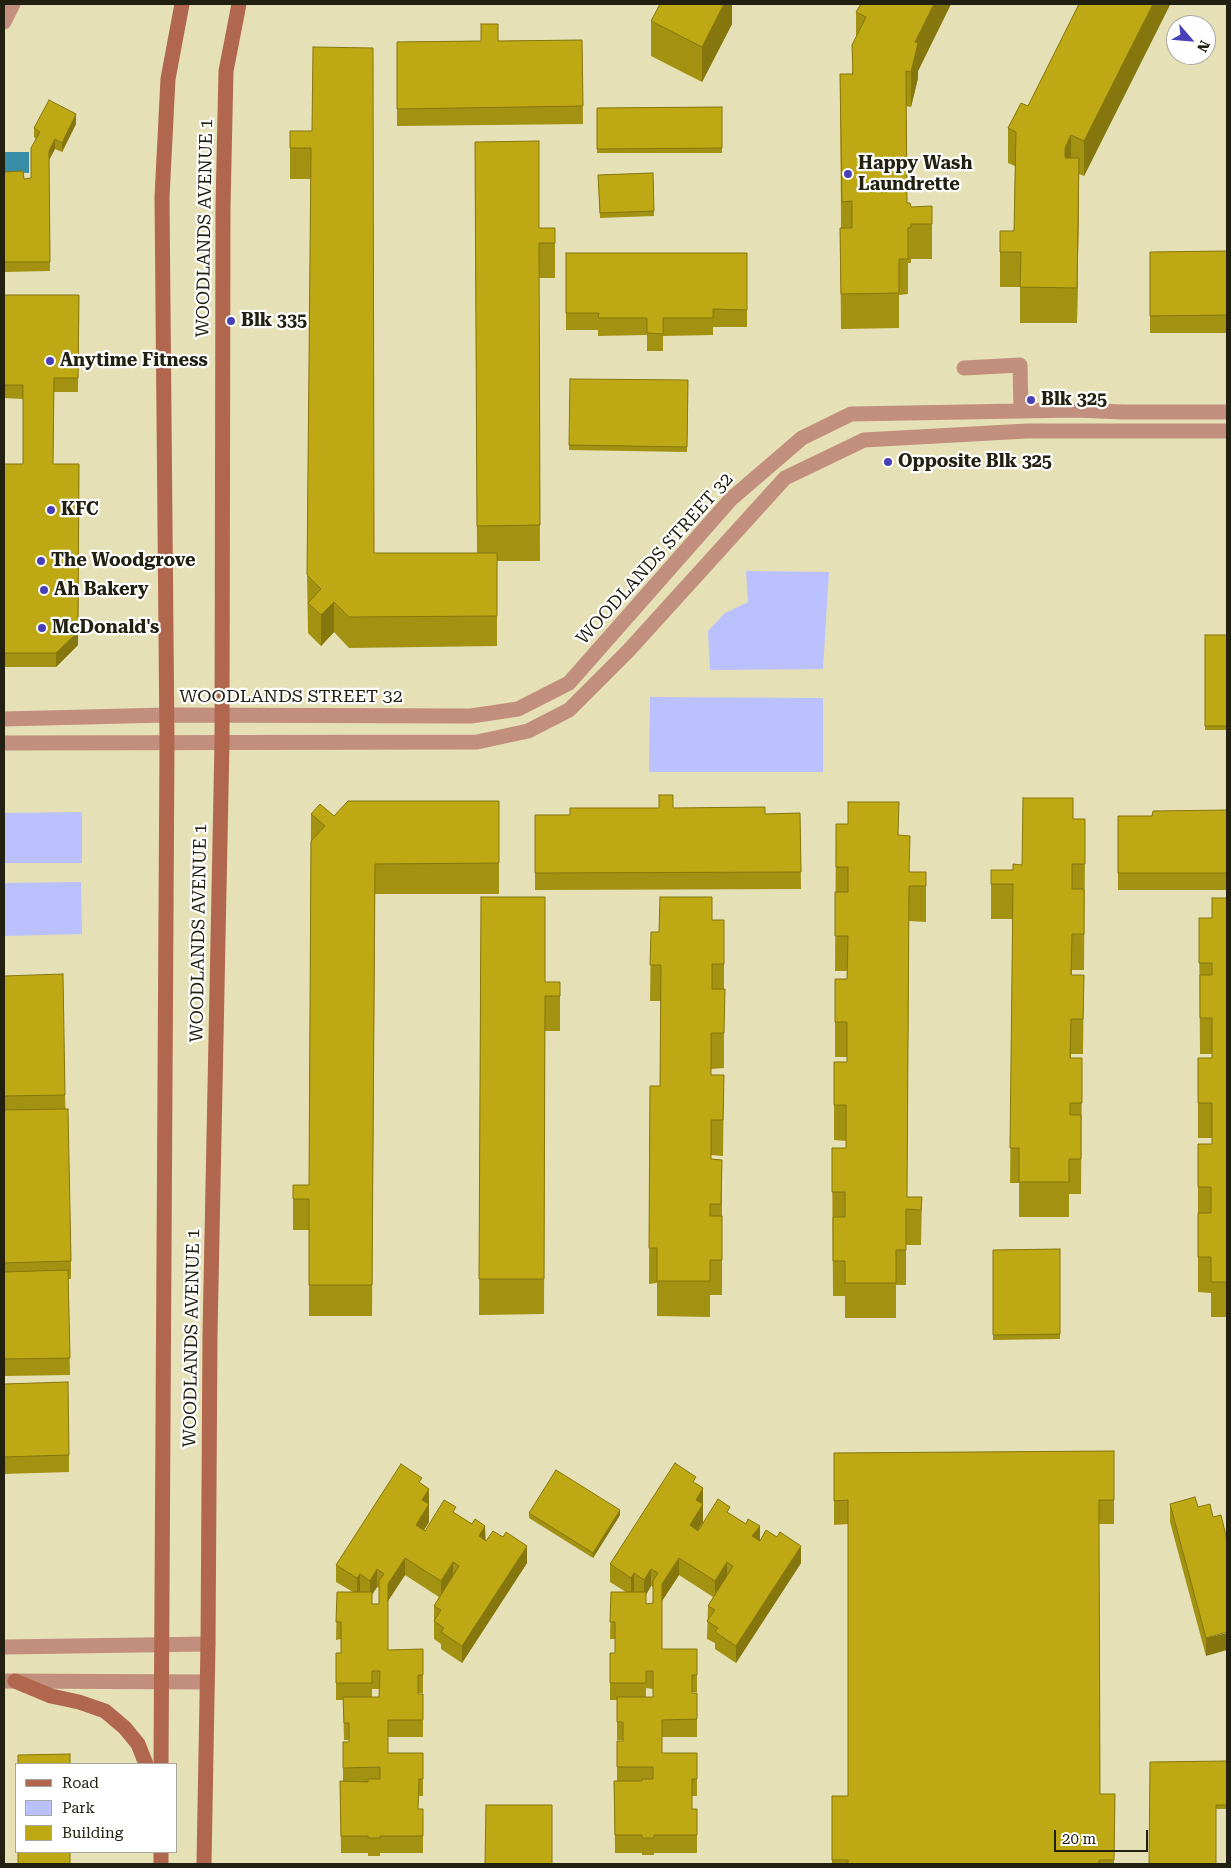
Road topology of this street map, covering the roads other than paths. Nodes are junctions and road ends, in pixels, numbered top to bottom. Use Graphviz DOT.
graph roads {
  1 [pos="13,4"];
  2 [pos="182,4"];
  3 [pos="238,4"];
  4 [pos="4,22"];
  5 [pos="964,368"];
  6 [pos="1021,411"];
  7 [pos="1227,412"];
  8 [pos="1227,431"];
  9 [pos="166,715"];
  10 [pos="222,715"];
  11 [pos="4,719"];
  12 [pos="222,742"];
  13 [pos="4,743"];
  14 [pos="167,743"];
  15 [pos="208,1644"];
  16 [pos="161,1645"];
  17 [pos="4,1647"];
  18 [pos="10,1681"];
  19 [pos="162,1681"];
  20 [pos="207,1682"];
  21 [pos="146,1763"];
  22 [pos="161,1763"];
  23 [pos="204,1864"];
  1 -- 4 [label="street"];
  2 -- 9 [label="main road, WOODLANDS AVENUE 1"];
  3 -- 10 [label="main road, WOODLANDS AVENUE 1"];
  5 -- 6 [label="street"];
  6 -- 7 [label="street, WOODLANDS STREET 32"];
  6 -- 10 [label="street, WOODLANDS STREET 32"];
  8 -- 12 [label="street"];
  9 -- 10 [label="street, WOODLANDS STREET 32"];
  9 -- 11 [label="street, WOODLANDS STREET 32"];
  9 -- 14 [label="main road, WOODLANDS AVENUE 1"];
  10 -- 12 [label="main road, WOODLANDS AVENUE 1"];
  12 -- 14 [label="street"];
  12 -- 15 [label="main road, WOODLANDS AVENUE 1"];
  13 -- 14 [label="street"];
  14 -- 16 [label="main road, WOODLANDS AVENUE 1"];
  15 -- 16 [label="street"];
  15 -- 20 [label="main road, WOODLANDS AVENUE 1"];
  16 -- 17 [label="street"];
  16 -- 19 [label="main road, WOODLANDS AVENUE 1"];
  18 -- 19 [label="street"];
  18 -- 21 [label="main road"];
  19 -- 20 [label="street"];
  19 -- 22 [label="main road, WOODLANDS AVENUE 1"];
  20 -- 23 [label="main road, WOODLANDS AVENUE 1"];
}
